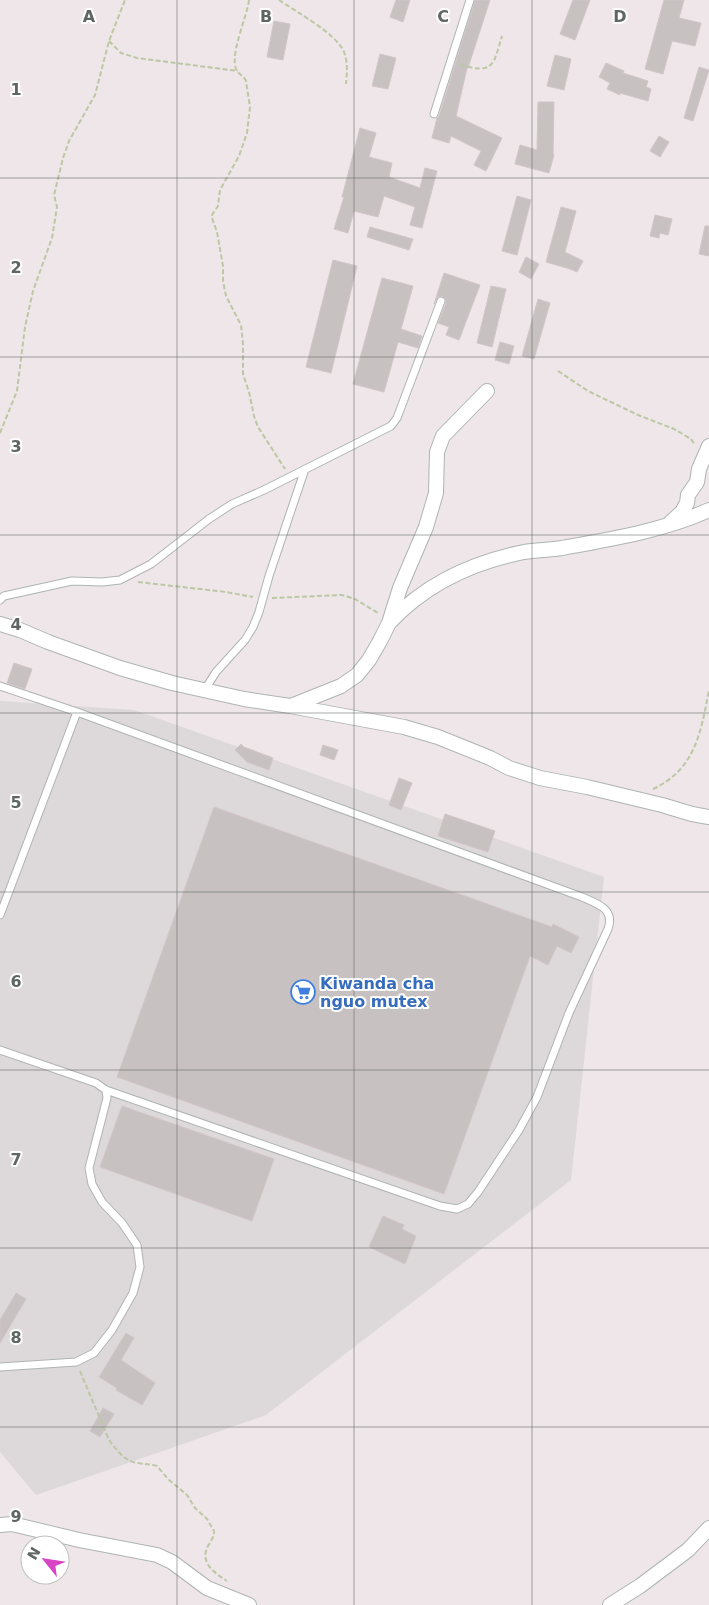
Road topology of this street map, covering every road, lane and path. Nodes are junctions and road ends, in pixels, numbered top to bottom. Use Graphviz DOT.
graph roads {
  1 [pos="125,0"];
  2 [pos="249,0"];
  3 [pos="279,0"];
  4 [pos="470,0"];
  5 [pos="502,36"];
  6 [pos="109,41"];
  7 [pos="450,63"];
  8 [pos="238,71"];
  9 [pos="346,84"];
  10 [pos="434,114"];
  11 [pos="441,301"];
  12 [pos="558,371"];
  13 [pos="487,391"];
  14 [pos="0,433"];
  15 [pos="709,446"];
  16 [pos="702,461"];
  17 [pos="305,469"];
  18 [pos="290,476"];
  19 [pos="709,510"];
  20 [pos="664,527"];
  21 [pos="120,580"];
  22 [pos="263,599"];
  23 [pos="0,600"];
  24 [pos="389,623"];
  25 [pos="0,624"];
  26 [pos="0,686"];
  27 [pos="709,690"];
  28 [pos="204,691"];
  29 [pos="290,706"];
  30 [pos="77,712"];
  31 [pos="629,797"];
  32 [pos="709,818"];
  33 [pos="0,914"];
  34 [pos="0,1050"];
  35 [pos="106,1090"];
  36 [pos="76,1362"];
  37 [pos="0,1367"];
  38 [pos="0,1525"];
  39 [pos="709,1528"];
  40 [pos="230,1583"];
  41 [pos="248,1605"];
  42 [pos="610,1605"];
  1 -- 6 [label="path"];
  2 -- 8 [label="path"];
  3 -- 9 [label="path"];
  4 -- 7 [label="lane"];
  5 -- 7 [label="path"];
  6 -- 8 [label="path"];
  6 -- 14 [label="path"];
  7 -- 10 [label="lane"];
  8 -- 18 [label="path"];
  11 -- 17 [label="lane"];
  12 -- 16 [label="path"];
  13 -- 24 [label="street"];
  15 -- 16 [label="street"];
  16 -- 20 [label="street"];
  17 -- 18 [label="lane"];
  17 -- 22 [label="lane"];
  18 -- 21 [label="lane"];
  19 -- 20 [label="street"];
  20 -- 24 [label="street"];
  21 -- 22 [label="path"];
  21 -- 23 [label="lane"];
  22 -- 24 [label="path"];
  22 -- 28 [label="lane"];
  24 -- 29 [label="street"];
  25 -- 28 [label="street"];
  26 -- 30 [label="lane"];
  27 -- 31 [label="path"];
  28 -- 29 [label="street"];
  29 -- 31 [label="street"];
  30 -- 33 [label="lane"];
  30 -- 35 [label="lane"];
  31 -- 32 [label="street"];
  34 -- 35 [label="lane"];
  35 -- 36 [label="lane"];
  36 -- 37 [label="lane"];
  36 -- 40 [label="path"];
  38 -- 41 [label="street"];
  39 -- 42 [label="street"];
}
